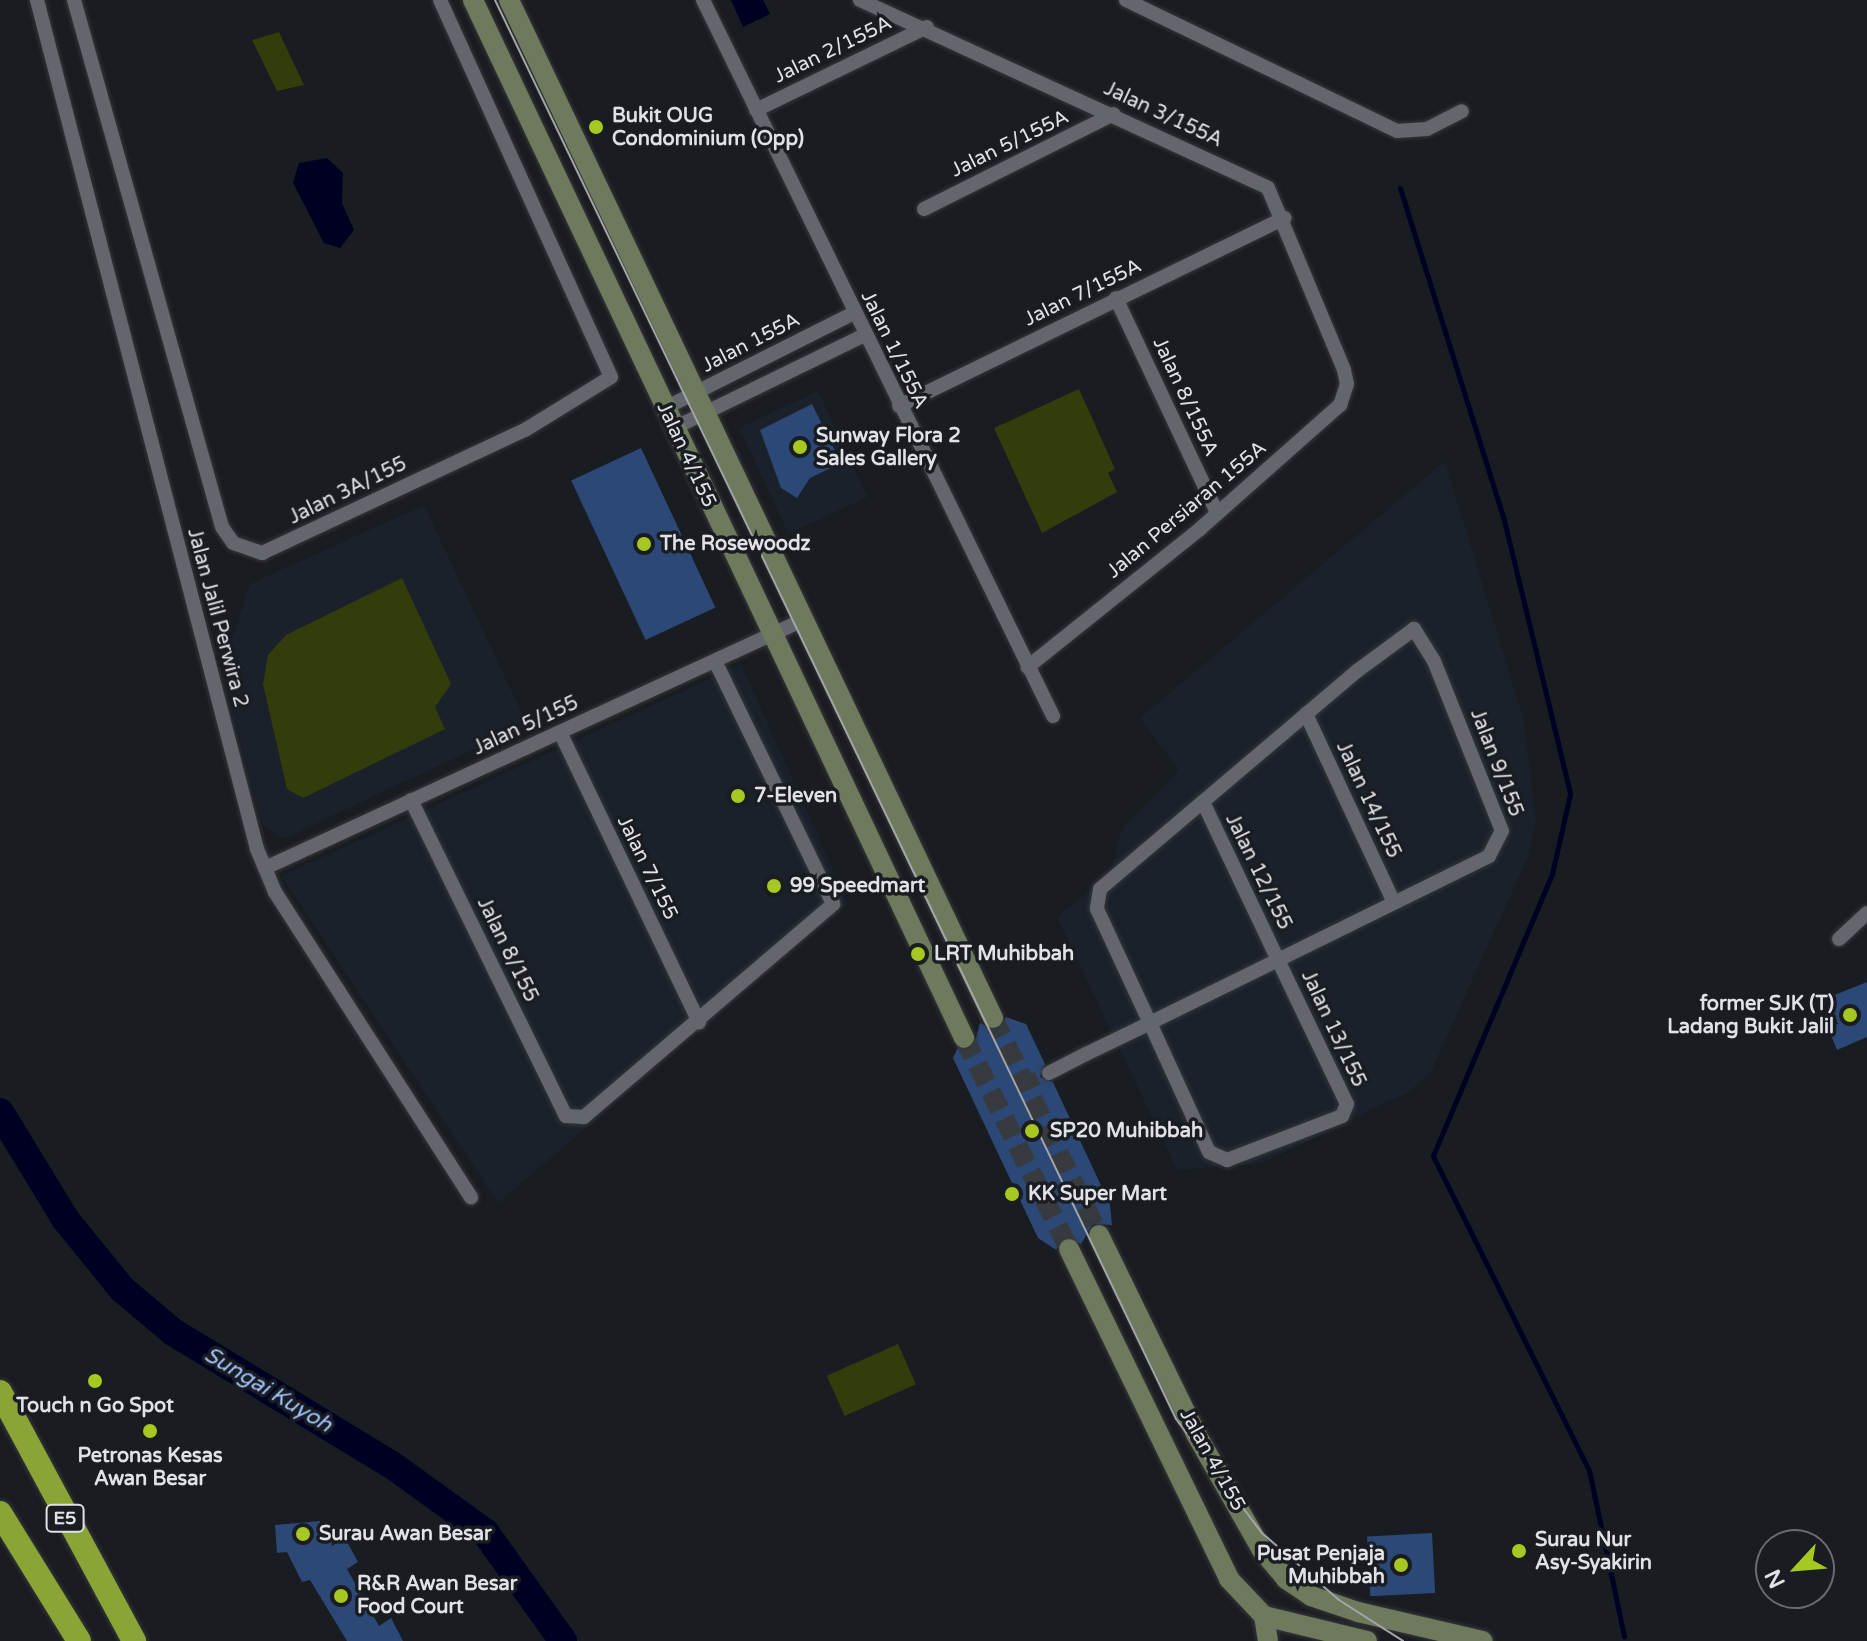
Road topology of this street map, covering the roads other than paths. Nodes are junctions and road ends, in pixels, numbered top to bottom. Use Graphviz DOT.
graph roads {
  1 [pos="37,0"];
  2 [pos="74,0"];
  3 [pos="440,0"];
  4 [pos="473,0"];
  5 [pos="509,0"];
  6 [pos="703,0"];
  7 [pos="860,0"];
  8 [pos="1126,0"];
  9 [pos="927,27"];
  10 [pos="756,110"];
  11 [pos="1462,111"];
  12 [pos="1114,114"];
  13 [pos="924,209"];
  14 [pos="1285,218"];
  15 [pos="1116,298"];
  16 [pos="854,313"];
  17 [pos="865,335"];
  18 [pos="1344,370"];
  19 [pos="696,393"];
  20 [pos="899,406"];
  21 [pos="665,408"];
  22 [pos="706,413"];
  23 [pos="674,428"];
  24 [pos="1217,513"];
  25 [pos="803,620"];
  26 [pos="770,635"];
  27 [pos="715,661"];
  28 [pos="1028,667"];
  29 [pos="1306,714"];
  30 [pos="1053,716"];
  31 [pos="560,732"];
  32 [pos="411,800"];
  33 [pos="1203,802"];
  34 [pos="265,868"];
  35 [pos="1394,903"];
  36 [pos="1867,913"];
  37 [pos="1839,939"];
  38 [pos="1278,960"];
  39 [pos="993,1018"];
  40 [pos="699,1022"];
  41 [pos="1150,1023"];
  42 [pos="964,1038"];
  43 [pos="1049,1073"];
  44 [pos="471,1197"];
  45 [pos="1099,1235"];
  46 [pos="1069,1249"];
  47 [pos="0,1392"];
  48 [pos="0,1513"];
  49 [pos="1264,1616"];
  50 [pos="79,1641"];
  51 [pos="134,1641"];
  52 [pos="1268,1641"];
  53 [pos="1367,1641"];
  54 [pos="1483,1641"];
  1 -- 34 [label="street, Jalan Jalil Perwira 2"];
  2 -- 3 [label="street, Jalan 3A/155"];
  4 -- 21 [label="street, Jalan 4/155"];
  5 -- 19 [label="street, Jalan 4/155"];
  6 -- 10 [label="street, Jalan 1/155A"];
  7 -- 9 [label="street, Jalan 3/155A"];
  8 -- 11 [label="street"];
  9 -- 10 [label="street, Jalan 2/155A"];
  9 -- 12 [label="street, Jalan 3/155A"];
  10 -- 16 [label="street, Jalan 1/155A"];
  12 -- 13 [label="street, Jalan 5/155A"];
  12 -- 14 [label="street, Jalan 3/155A"];
  14 -- 15 [label="street, Jalan 7/155A"];
  14 -- 18 [label="street, Jalan 3/155A"];
  15 -- 20 [label="street, Jalan 7/155A"];
  15 -- 24 [label="street, Jalan 8/155A"];
  16 -- 17 [label="street, Jalan 1/155A"];
  16 -- 19 [label="street, Jalan 155A"];
  17 -- 20 [label="street, Jalan 1/155A"];
  17 -- 22 [label="street, Jalan 155A"];
  18 -- 24 [label="street, Jalan Persiaran 155A"];
  19 -- 21 [label="street, Jalan 155A"];
  19 -- 22 [label="street, Jalan 4/155"];
  20 -- 28 [label="street, Jalan 1/155A"];
  21 -- 23 [label="street, Jalan 4/155"];
  22 -- 23 [label="street, Jalan 155A"];
  22 -- 25 [label="street, Jalan 4/155"];
  23 -- 26 [label="street, Jalan 4/155"];
  24 -- 28 [label="street, Jalan Persiaran 155A"];
  25 -- 26 [label="street, Jalan 5/155"];
  25 -- 39 [label="street, Jalan 4/155"];
  26 -- 27 [label="street, Jalan 5/155"];
  26 -- 42 [label="street, Jalan 4/155"];
  27 -- 31 [label="street, Jalan 5/155"];
  27 -- 40 [label="street"];
  28 -- 30 [label="street, Jalan 1/155A"];
  29 -- 33 [label="street, Jalan 9/155"];
  29 -- 35 [label="street, Jalan 14/155"];
  29 -- 35 [label="street, Jalan 9/155"];
  31 -- 32 [label="street, Jalan 5/155"];
  31 -- 40 [label="street, Jalan 7/155"];
  32 -- 34 [label="street, Jalan 5/155"];
  32 -- 40 [label="street, Jalan 8/155"];
  33 -- 38 [label="street, Jalan 12/155"];
  33 -- 41 [label="street, Jalan 9/155"];
  34 -- 44 [label="street, Jalan Jalil Perwira 2"];
  35 -- 38 [label="street, Jalan 9/155"];
  36 -- 37 [label="street"];
  38 -- 41 [label="street, Jalan 9/155"];
  38 -- 41 [label="street, Jalan 13/155"];
  41 -- 43 [label="street, Jalan 9/155"];
  45 -- 54 [label="street, Jalan 4/155"];
  46 -- 49 [label="street, Jalan 4/155"];
  47 -- 51 [label="highway, E5"];
  48 -- 50 [label="highway, E5"];
  49 -- 52 [label="street"];
  49 -- 53 [label="street"];
}
